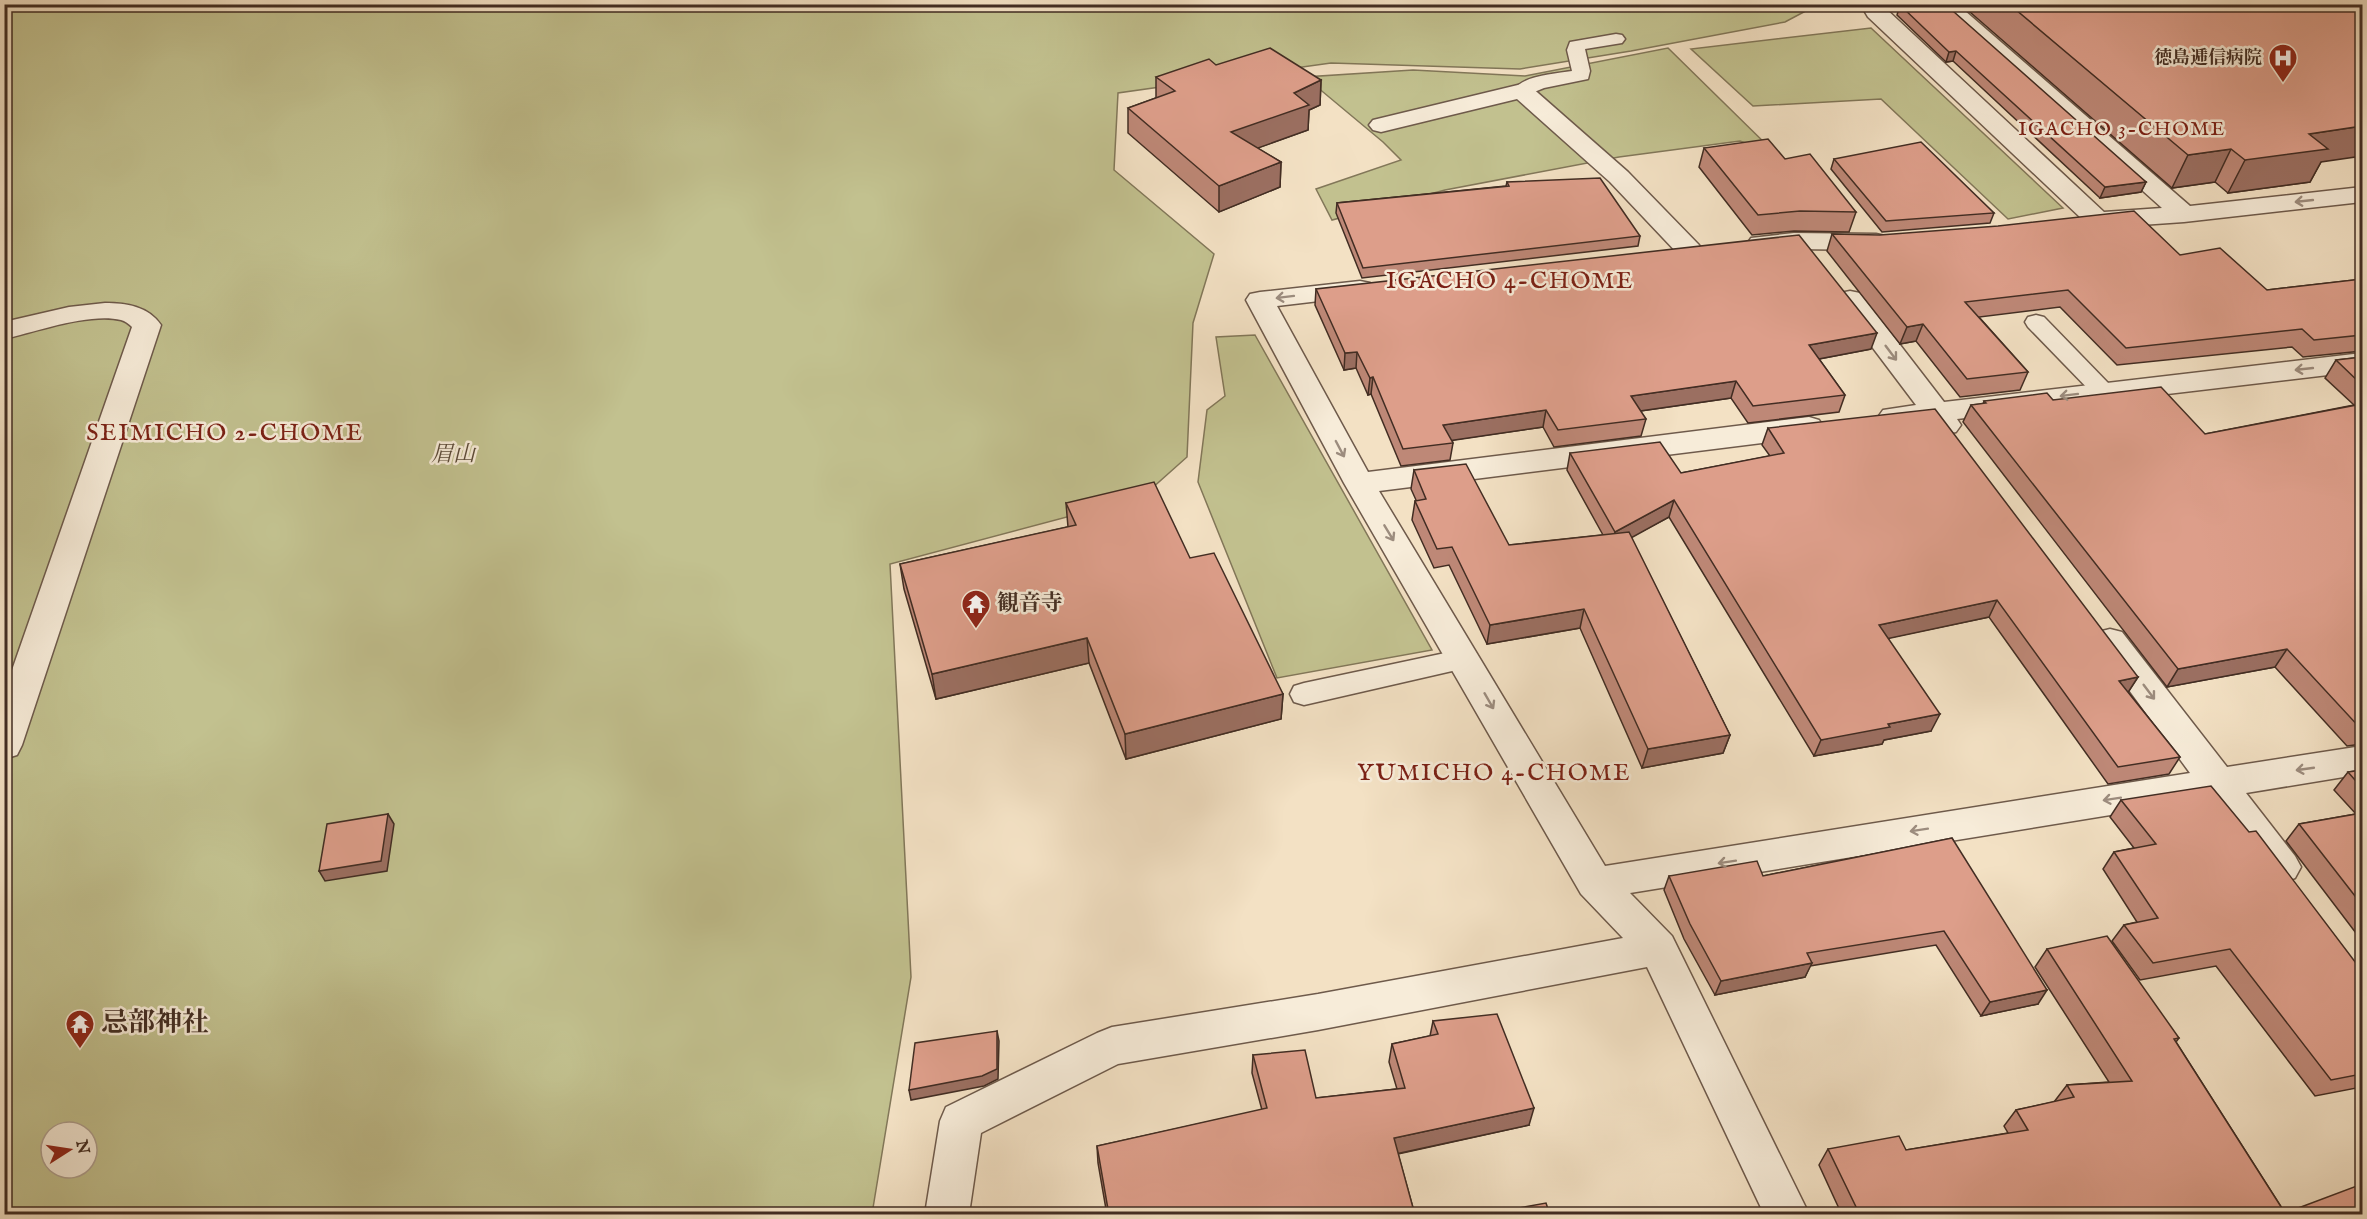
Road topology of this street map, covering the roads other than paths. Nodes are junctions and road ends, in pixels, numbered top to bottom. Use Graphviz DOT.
graph roads {
  1 [pos="1944,4"];
  2 [pos="1876,12"];
  3 [pos="1616,39"];
  4 [pos="1522,91"];
  5 [pos="1381,125"];
  6 [pos="2362,195"];
  7 [pos="2184,214"];
  8 [pos="1854,217"];
  9 [pos="2098,220"];
  10 [pos="2066,224"];
  11 [pos="1803,241"];
  12 [pos="1713,248"];
  13 [pos="1657,254"];
  14 [pos="1391,285"];
  15 [pos="2036,322"];
  16 [pos="4,331"];
  17 [pos="2362,362"];
  18 [pos="2103,391"];
  19 [pos="1936,411"];
  20 [pos="1965,449"];
  21 [pos="1359,483"];
  22 [pos="2094,620"];
  23 [pos="1464,659"];
  24 [pos="1304,694"];
  25 [pos="4,745"];
  26 [pos="2362,760"];
  27 [pos="2217,782"];
  28 [pos="1595,883"];
  29 [pos="2300,891"];
  30 [pos="1658,948"];
  31 [pos="947,1215"];
  32 [pos="1787,1215"];
  1 -- 7 [label="street"];
  2 -- 9 [label="street"];
  3 -- 4 [label="lane"];
  4 -- 5 [label="street"];
  4 -- 12 [label="street"];
  6 -- 7 [label="street, one-way"];
  7 -- 9 [label="street"];
  8 -- 11 [label="street"];
  9 -- 10 [label="street"];
  11 -- 12 [label="street"];
  11 -- 19 [label="street, one-way"];
  12 -- 13 [label="street"];
  14 -- 21 [label="street, one-way"];
  15 -- 18 [label="lane"];
  16 -- 25 [label="street"];
  17 -- 18 [label="street, one-way"];
  18 -- 19 [label="street, one-way"];
  19 -- 20 [label="street"];
  19 -- 21 [label="street"];
  21 -- 23 [label="street, one-way"];
  22 -- 27 [label="street, one-way"];
  23 -- 24 [label="lane"];
  23 -- 28 [label="street, one-way"];
  26 -- 27 [label="street, one-way"];
  27 -- 28 [label="street, one-way"];
  27 -- 29 [label="street"];
  28 -- 30 [label="street"];
  30 -- 31 [label="street"];
  30 -- 32 [label="street"];
}
